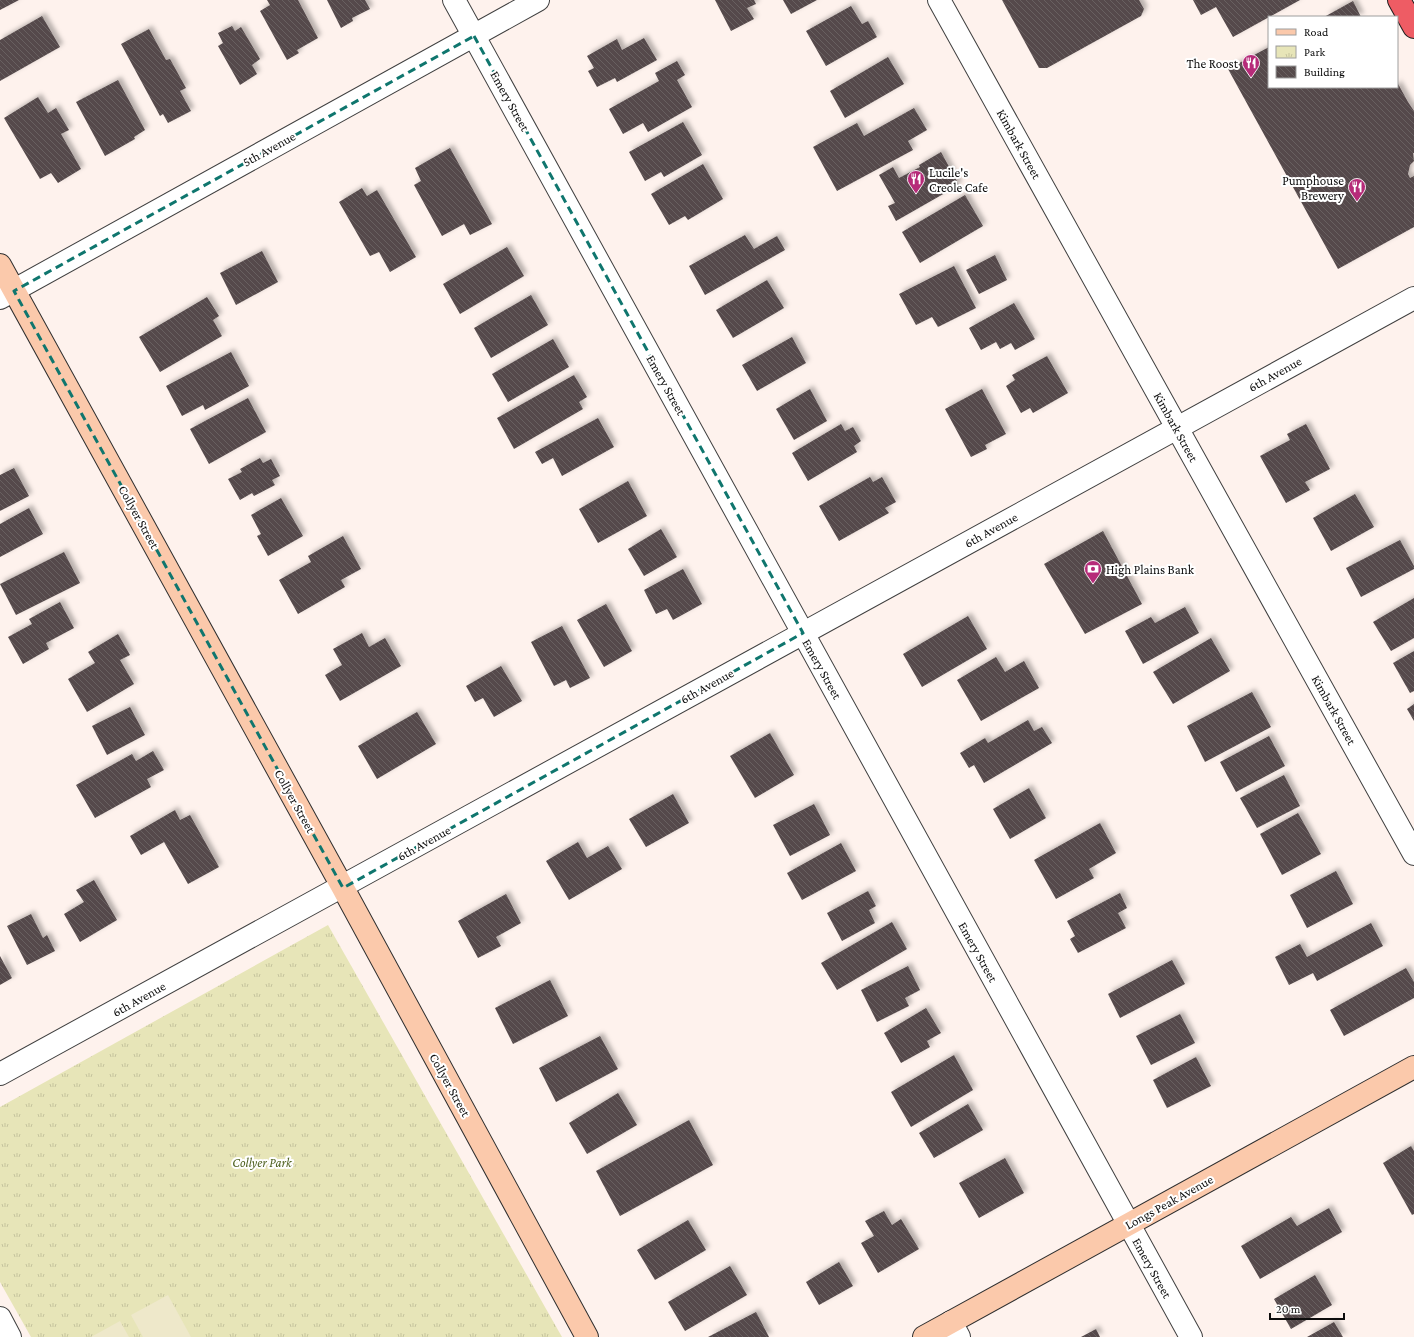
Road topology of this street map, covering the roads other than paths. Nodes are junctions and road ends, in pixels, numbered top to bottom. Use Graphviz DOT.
graph roads {
  1 [pos="454,0"];
  2 [pos="538,0"];
  3 [pos="939,0"];
  4 [pos="1399,0"];
  5 [pos="1414,27"];
  6 [pos="474,36"];
  7 [pos="0,265"];
  8 [pos="7,295"];
  9 [pos="1414,298"];
  10 [pos="1177,428"];
  11 [pos="803,633"];
  12 [pos="1414,854"];
  13 [pos="343,888"];
  14 [pos="1414,1067"];
  15 [pos="0,1074"];
  16 [pos="1128,1225"];
  17 [pos="0,1318"];
  18 [pos="955,1329"];
  19 [pos="10,1337"];
  20 [pos="587,1337"];
  21 [pos="924,1337"];
  22 [pos="1191,1337"];
  1 -- 6 [label="street, Emery Street"];
  2 -- 6 [label="street, 5th Avenue"];
  3 -- 10 [label="street, Kimbark Street"];
  4 -- 5 [label="highway"];
  6 -- 8 [label="street, 5th Avenue"];
  6 -- 11 [label="street, Emery Street"];
  7 -- 8 [label="street, Collyer Street"];
  8 -- 13 [label="street, Collyer Street"];
  9 -- 10 [label="street, 6th Avenue"];
  10 -- 11 [label="street, 6th Avenue"];
  10 -- 12 [label="street, Kimbark Street"];
  11 -- 13 [label="street, 6th Avenue"];
  11 -- 16 [label="street, Emery Street"];
  13 -- 15 [label="street, 6th Avenue"];
  13 -- 20 [label="street, Collyer Street"];
  14 -- 16 [label="street, Longs Peak Avenue"];
  16 -- 18 [label="street, Longs Peak Avenue"];
  16 -- 22 [label="street, Emery Street"];
  17 -- 19 [label="street"];
  18 -- 21 [label="street, Longs Peak Avenue"];
}
